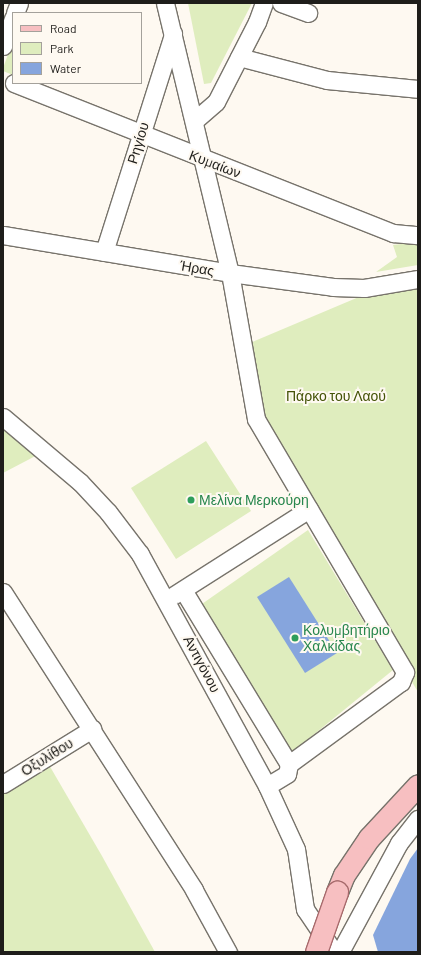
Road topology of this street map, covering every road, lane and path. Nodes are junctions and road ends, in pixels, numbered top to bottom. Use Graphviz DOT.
graph roads {
  1 [pos="165,3"];
  2 [pos="264,3"];
  3 [pos="281,3"];
  4 [pos="308,13"];
  5 [pos="12,21"];
  6 [pos="173,34"];
  7 [pos="3,46"];
  8 [pos="239,57"];
  9 [pos="16,84"];
  10 [pos="418,90"];
  11 [pos="194,122"];
  12 [pos="141,134"];
  13 [pos="202,159"];
  14 [pos="3,235"];
  15 [pos="418,235"];
  16 [pos="104,252"];
  17 [pos="230,274"];
  18 [pos="418,279"];
  19 [pos="3,417"];
  20 [pos="309,509"];
  21 [pos="183,590"];
  22 [pos="3,592"];
  23 [pos="167,600"];
  24 [pos="92,729"];
  25 [pos="289,764"];
  26 [pos="3,784"];
  27 [pos="418,785"];
  28 [pos="267,786"];
  29 [pos="418,819"];
  30 [pos="228,952"];
  31 [pos="316,952"];
  32 [pos="334,952"];
  33 [pos="340,952"];
  1 -- 6 [label="street"];
  2 -- 8 [label="street"];
  3 -- 4 [label="street"];
  5 -- 7 [label="street"];
  6 -- 11 [label="street"];
  6 -- 12 [label="street, Ρηγίου"];
  8 -- 10 [label="street"];
  8 -- 11 [label="street"];
  9 -- 12 [label="street, Κυμαίων"];
  11 -- 13 [label="street"];
  12 -- 13 [label="street, Κυμαίων"];
  12 -- 16 [label="street, Ρηγίου"];
  13 -- 15 [label="street, Κυμαίων"];
  13 -- 17 [label="street"];
  14 -- 16 [label="street, Ήρας"];
  16 -- 17 [label="street, Ήρας"];
  17 -- 18 [label="street, Ήρας"];
  17 -- 20 [label="street"];
  19 -- 23 [label="street, Αντιγόνου"];
  20 -- 21 [label="street"];
  20 -- 25 [label="street"];
  21 -- 23 [label="street"];
  21 -- 25 [label="street"];
  22 -- 24 [label="street"];
  23 -- 28 [label="street, Αντιγόνου"];
  24 -- 26 [label="street, Οξυλίθου"];
  24 -- 30 [label="street"];
  25 -- 28 [label="street"];
  27 -- 31 [label="main road, bridge"];
  28 -- 32 [label="street, Αντιγόνου"];
  29 -- 33 [label="street"];
}
